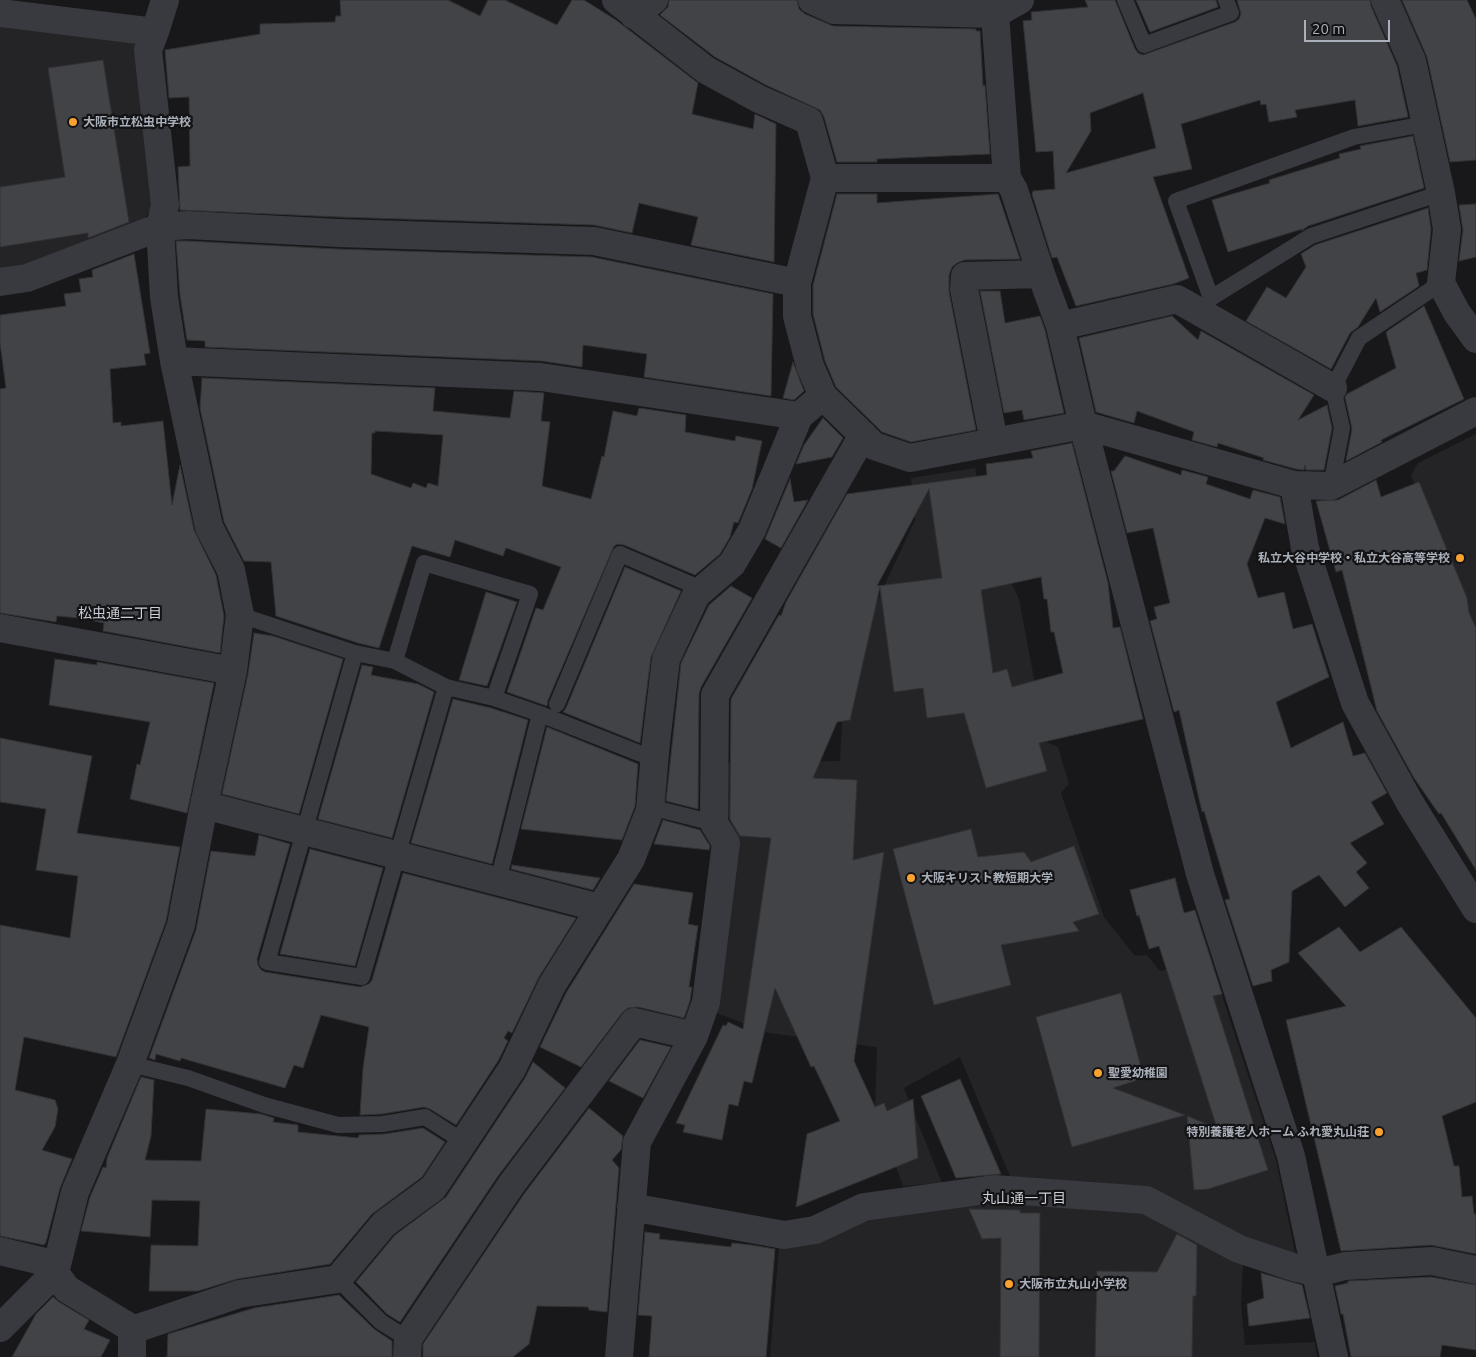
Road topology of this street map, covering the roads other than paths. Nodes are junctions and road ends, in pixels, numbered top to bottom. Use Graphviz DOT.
graph roads {
  1 [pos="165,0"];
  2 [pos="812,0"];
  3 [pos="1020,0"];
  4 [pos="1125,0"];
  5 [pos="1226,0"];
  6 [pos="1385,0"];
  7 [pos="635,5"];
  8 [pos="0,13"];
  9 [pos="995,14"];
  10 [pos="155,32"];
  11 [pos="1425,124"];
  12 [pos="825,178"];
  13 [pos="1007,178"];
  14 [pos="1441,193"];
  15 [pos="160,227"];
  16 [pos="1041,274"];
  17 [pos="0,282"];
  18 [pos="797,283"];
  19 [pos="1441,283"];
  20 [pos="1205,305"];
  21 [pos="1060,326"];
  22 [pos="1476,339"];
  23 [pos="174,362"];
  24 [pos="1333,388"];
  25 [pos="823,396"];
  26 [pos="1476,412"];
  27 [pos="799,416"];
  28 [pos="1083,425"];
  29 [pos="863,435"];
  30 [pos="994,442"];
  31 [pos="1294,485"];
  32 [pos="1331,486"];
  33 [pos="702,589"];
  34 [pos="240,615"];
  35 [pos="0,628"];
  36 [pos="355,653"];
  37 [pos="395,661"];
  38 [pos="233,671"];
  39 [pos="446,687"];
  40 [pos="494,698"];
  41 [pos="557,704"];
  42 [pos="540,714"];
  43 [pos="654,759"];
  44 [pos="204,805"];
  45 [pos="650,807"];
  46 [pos="714,823"];
  47 [pos="304,831"];
  48 [pos="398,855"];
  49 [pos="498,881"];
  50 [pos="1473,899"];
  51 [pos="600,908"];
  52 [pos="694,1036"];
  53 [pos="130,1064"];
  54 [pos="464,1142"];
  55 [pos="631,1207"];
  56 [pos="0,1252"];
  57 [pos="1476,1270"];
  58 [pos="1317,1273"];
  59 [pos="54,1274"];
  60 [pos="338,1280"];
  61 [pos="0,1328"];
  62 [pos="132,1330"];
  63 [pos="407,1348"];
  64 [pos="132,1357"];
  65 [pos="620,1357"];
  66 [pos="1334,1357"];
  1 -- 10 [label="street"];
  2 -- 9 [label="street"];
  3 -- 9 [label="street"];
  4 -- 5 [label="lane"];
  6 -- 11 [label="street"];
  7 -- 12 [label="street"];
  8 -- 10 [label="street"];
  9 -- 13 [label="street"];
  10 -- 15 [label="street"];
  11 -- 14 [label="street"];
  11 -- 20 [label="lane"];
  12 -- 13 [label="street"];
  12 -- 18 [label="street"];
  13 -- 16 [label="street"];
  14 -- 19 [label="street"];
  14 -- 20 [label="lane"];
  15 -- 17 [label="street"];
  15 -- 18 [label="street"];
  15 -- 23 [label="street"];
  16 -- 21 [label="street"];
  16 -- 30 [label="street"];
  18 -- 25 [label="street"];
  19 -- 22 [label="street"];
  19 -- 24 [label="lane"];
  20 -- 21 [label="street"];
  20 -- 24 [label="street"];
  21 -- 28 [label="street"];
  23 -- 27 [label="street"];
  23 -- 34 [label="street"];
  24 -- 32 [label="lane"];
  25 -- 27 [label="street"];
  25 -- 29 [label="street"];
  26 -- 32 [label="street"];
  27 -- 33 [label="street"];
  28 -- 30 [label="street"];
  28 -- 31 [label="street"];
  28 -- 58 [label="street"];
  29 -- 30 [label="street"];
  29 -- 46 [label="street"];
  31 -- 32 [label="street"];
  31 -- 50 [label="street"];
  33 -- 41 [label="lane"];
  33 -- 43 [label="street"];
  34 -- 36 [label="lane"];
  34 -- 38 [label="street"];
  35 -- 38 [label="street"];
  36 -- 37 [label="lane"];
  36 -- 47 [label="lane"];
  37 -- 39 [label="lane"];
  37 -- 40 [label="lane"];
  38 -- 44 [label="street"];
  39 -- 40 [label="lane"];
  39 -- 48 [label="lane"];
  40 -- 42 [label="lane"];
  42 -- 43 [label="lane"];
  42 -- 49 [label="lane"];
  43 -- 45 [label="street"];
  44 -- 47 [label="street"];
  44 -- 53 [label="street"];
  45 -- 46 [label="lane"];
  45 -- 51 [label="street"];
  46 -- 52 [label="street"];
  47 -- 48 [label="street"];
  47 -- 48 [label="lane"];
  48 -- 49 [label="street"];
  49 -- 51 [label="street"];
  51 -- 54 [label="street"];
  52 -- 55 [label="street"];
  52 -- 63 [label="street"];
  53 -- 54 [label="lane"];
  53 -- 59 [label="street"];
  54 -- 60 [label="street"];
  55 -- 58 [label="street"];
  55 -- 65 [label="street"];
  56 -- 59 [label="street"];
  57 -- 58 [label="street"];
  58 -- 66 [label="street"];
  59 -- 61 [label="street"];
  59 -- 62 [label="street"];
  60 -- 62 [label="street"];
  60 -- 63 [label="lane"];
  62 -- 64 [label="street"];
}
